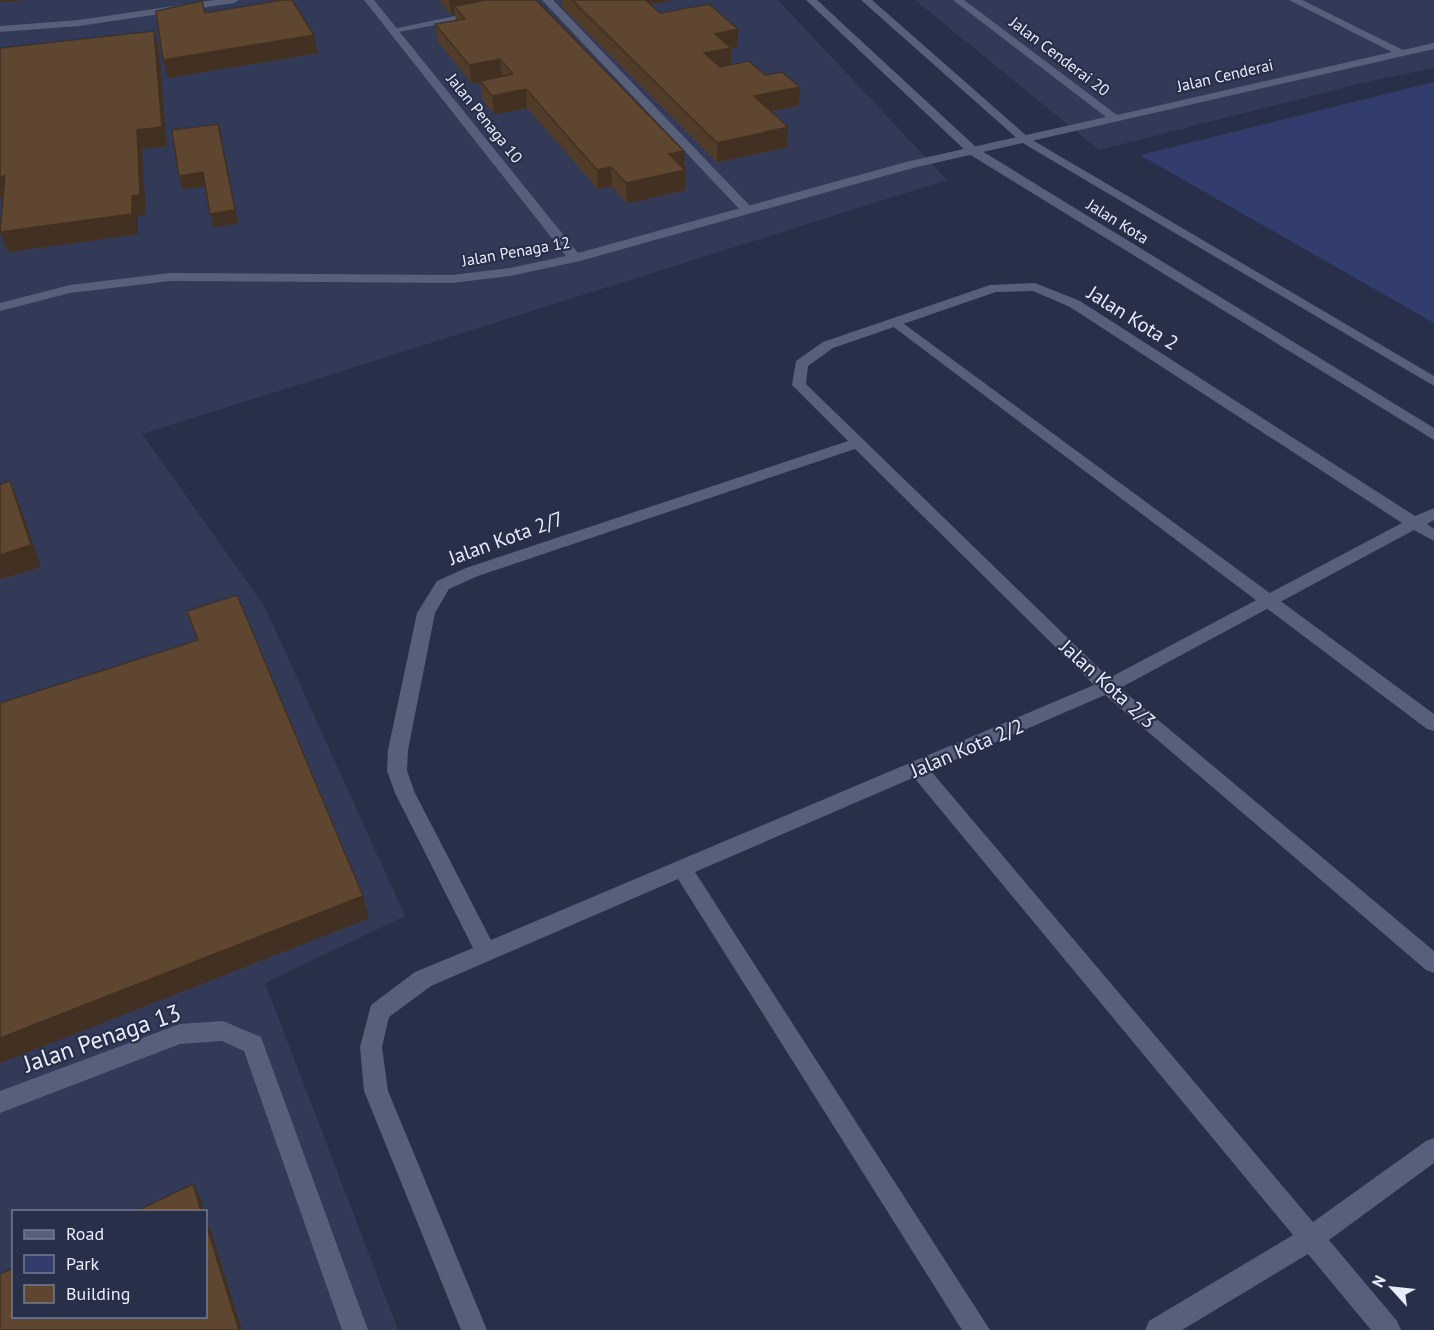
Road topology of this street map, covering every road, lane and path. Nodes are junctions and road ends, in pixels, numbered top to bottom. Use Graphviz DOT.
graph roads {
  1 [pos="234,0"];
  2 [pos="369,0"];
  3 [pos="553,0"];
  4 [pos="811,0"];
  5 [pos="866,0"];
  6 [pos="958,0"];
  7 [pos="1294,0"];
  8 [pos="544,1"];
  9 [pos="492,11"];
  10 [pos="0,29"];
  11 [pos="393,30"];
  12 [pos="1434,46"];
  13 [pos="1401,53"];
  14 [pos="1114,118"];
  15 [pos="1025,140"];
  16 [pos="973,151"];
  17 [pos="747,210"];
  18 [pos="575,258"];
  19 [pos="0,307"];
  20 [pos="896,322"];
  21 [pos="1434,382"];
  22 [pos="799,385"];
  23 [pos="1434,435"];
  24 [pos="858,443"];
  25 [pos="1434,513"];
  26 [pos="1416,523"];
  27 [pos="1434,536"];
  28 [pos="1270,601"];
  29 [pos="1107,687"];
  30 [pos="1434,724"];
  31 [pos="918,769"];
  32 [pos="683,870"];
  33 [pos="486,952"];
  34 [pos="1434,964"];
  35 [pos="0,1102"];
  36 [pos="1434,1149"];
  37 [pos="1312,1238"];
  38 [pos="353,1329"];
  39 [pos="474,1330"];
  40 [pos="977,1330"];
  41 [pos="1158,1330"];
  42 [pos="1388,1330"];
  1 -- 10 [label="street"];
  2 -- 11 [label="street, Jalan Penaga 10"];
  3 -- 8 [label="street"];
  4 -- 16 [label="street, Jalan Kota"];
  5 -- 15 [label="street, Jalan Kota"];
  6 -- 14 [label="street, Jalan Cenderai 20"];
  7 -- 13 [label="street"];
  8 -- 17 [label="street"];
  9 -- 11 [label="street"];
  11 -- 18 [label="street, Jalan Penaga 10"];
  12 -- 13 [label="street, Jalan Cenderai"];
  13 -- 14 [label="street, Jalan Cenderai"];
  14 -- 15 [label="street, Jalan Cenderai"];
  15 -- 16 [label="street, Jalan Penaga 12"];
  15 -- 21 [label="street, Jalan Kota"];
  16 -- 17 [label="street, Jalan Penaga 12"];
  16 -- 23 [label="street, Jalan Kota"];
  17 -- 18 [label="street, Jalan Penaga 12"];
  18 -- 19 [label="street, Jalan Penaga 12"];
  20 -- 22 [label="street, Jalan Kota 2"];
  20 -- 26 [label="street, Jalan Kota 2"];
  20 -- 28 [label="street"];
  22 -- 24 [label="street, Jalan Kota 2/3"];
  24 -- 29 [label="street, Jalan Kota 2/3"];
  24 -- 33 [label="street, Jalan Kota 2/7"];
  25 -- 26 [label="street, Jalan Kota 2/2"];
  26 -- 27 [label="street, Jalan Kota 2"];
  26 -- 28 [label="street, Jalan Kota 2/2"];
  28 -- 29 [label="street, Jalan Kota 2/2"];
  28 -- 30 [label="street"];
  29 -- 31 [label="street, Jalan Kota 2/2"];
  29 -- 34 [label="street, Jalan Kota 2/3"];
  31 -- 32 [label="street, Jalan Kota 2/2"];
  31 -- 37 [label="street"];
  32 -- 33 [label="street, Jalan Kota 2/2"];
  32 -- 40 [label="street"];
  33 -- 39 [label="street, Jalan Kota 2/2"];
  35 -- 38 [label="street, Jalan Penaga 13"];
  36 -- 37 [label="street"];
  37 -- 41 [label="street"];
  37 -- 42 [label="street"];
}
